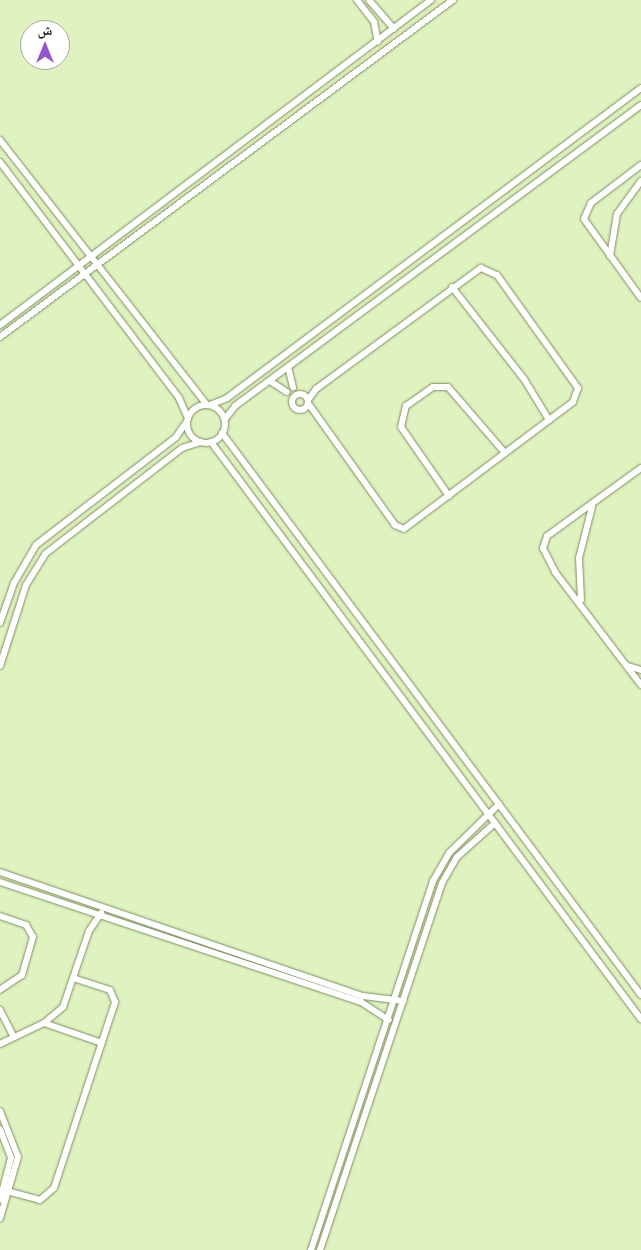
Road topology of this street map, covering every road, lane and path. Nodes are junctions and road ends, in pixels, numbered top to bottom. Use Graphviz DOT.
graph roads {
  1 [pos="357,0"];
  2 [pos="369,0"];
  3 [pos="431,0"];
  4 [pos="453,0"];
  5 [pos="394,29"];
  6 [pos="378,42"];
  7 [pos="641,88"];
  8 [pos="641,105"];
  9 [pos="0,140"];
  10 [pos="0,162"];
  11 [pos="641,165"];
  12 [pos="641,182"];
  13 [pos="610,256"];
  14 [pos="92,257"];
  15 [pos="97,265"];
  16 [pos="79,266"];
  17 [pos="84,274"];
  18 [pos="452,287"];
  19 [pos="641,298"];
  20 [pos="0,325"];
  21 [pos="0,336"];
  22 [pos="288,367"];
  23 [pos="270,380"];
  24 [pos="316,389"];
  25 [pos="294,393"];
  26 [pos="308,402"];
  27 [pos="208,405"];
  28 [pos="301,409"];
  29 [pos="313,416"];
  30 [pos="224,419"];
  31 [pos="187,420"];
  32 [pos="549,420"];
  33 [pos="222,433"];
  34 [pos="201,442"];
  35 [pos="211,442"];
  36 [pos="505,453"];
  37 [pos="641,468"];
  38 [pos="449,496"];
  39 [pos="592,507"];
  40 [pos="581,600"];
  41 [pos="0,624"];
  42 [pos="626,664"];
  43 [pos="0,666"];
  44 [pos="641,670"];
  45 [pos="641,685"];
  46 [pos="499,804"];
  47 [pos="488,813"];
  48 [pos="496,823"];
  49 [pos="0,872"];
  50 [pos="0,882"];
  51 [pos="93,904"];
  52 [pos="103,907"];
  53 [pos="90,912"];
  54 [pos="100,915"];
  55 [pos="0,916"];
  56 [pos="89,931"];
  57 [pos="74,978"];
  58 [pos="0,990"];
  59 [pos="641,995"];
  60 [pos="394,999"];
  61 [pos="404,1001"];
  62 [pos="0,1010"];
  63 [pos="387,1018"];
  64 [pos="641,1019"];
  65 [pos="44,1023"];
  66 [pos="396,1023"];
  67 [pos="14,1037"];
  68 [pos="102,1043"];
  69 [pos="0,1044"];
  70 [pos="0,1112"];
  71 [pos="0,1129"];
  72 [pos="7,1191"];
  73 [pos="0,1200"];
  74 [pos="0,1218"];
  75 [pos="311,1250"];
  76 [pos="320,1250"];
  1 -- 6 [label="street"];
  2 -- 5 [label="street"];
  3 -- 5 [label="street"];
  4 -- 15 [label="street"];
  5 -- 6 [label="street"];
  6 -- 14 [label="street"];
  7 -- 27 [label="street"];
  8 -- 22 [label="street"];
  9 -- 14 [label="street"];
  10 -- 16 [label="street"];
  11 -- 13 [label="street"];
  12 -- 13 [label="street"];
  13 -- 19 [label="street"];
  14 -- 15 [label="street"];
  14 -- 16 [label="street"];
  15 -- 17 [label="street"];
  15 -- 27 [label="street"];
  16 -- 17 [label="street"];
  16 -- 20 [label="street"];
  17 -- 21 [label="street"];
  17 -- 31 [label="street"];
  18 -- 24 [label="street"];
  18 -- 32 [label="street"];
  18 -- 32 [label="street"];
  22 -- 23 [label="street"];
  22 -- 25 [label="street"];
  23 -- 25 [label="street"];
  23 -- 30 [label="street"];
  24 -- 25 [label="street"];
  24 -- 26 [label="street"];
  25 -- 26 [label="street"];
  25 -- 28 [label="street"];
  26 -- 28 [label="street"];
  26 -- 29 [label="street"];
  27 -- 30 [label="street"];
  27 -- 31 [label="street"];
  28 -- 29 [label="street"];
  29 -- 38 [label="street"];
  30 -- 33 [label="street"];
  31 -- 34 [label="street"];
  31 -- 41 [label="street"];
  32 -- 36 [label="street"];
  33 -- 35 [label="street"];
  33 -- 46 [label="street"];
  34 -- 35 [label="street"];
  34 -- 43 [label="street"];
  35 -- 47 [label="street"];
  36 -- 38 [label="street"];
  36 -- 38 [label="street"];
  37 -- 39 [label="street"];
  39 -- 40 [label="street"];
  39 -- 40 [label="street"];
  40 -- 42 [label="street"];
  42 -- 44 [label="street"];
  42 -- 45 [label="street"];
  46 -- 47 [label="street"];
  46 -- 59 [label="street"];
  47 -- 48 [label="street"];
  47 -- 60 [label="street"];
  48 -- 61 [label="street"];
  48 -- 64 [label="street"];
  49 -- 51 [label="street"];
  50 -- 53 [label="street"];
  51 -- 52 [label="street"];
  51 -- 53 [label="street"];
  52 -- 54 [label="street"];
  52 -- 60 [label="street"];
  53 -- 54 [label="street"];
  53 -- 56 [label="street"];
  54 -- 56 [label="street"];
  54 -- 63 [label="street"];
  55 -- 58 [label="street"];
  56 -- 57 [label="street"];
  57 -- 65 [label="street"];
  57 -- 68 [label="street"];
  60 -- 61 [label="street"];
  60 -- 63 [label="street"];
  61 -- 66 [label="street"];
  62 -- 67 [label="street"];
  63 -- 66 [label="street"];
  63 -- 75 [label="street"];
  65 -- 67 [label="street"];
  65 -- 68 [label="street"];
  66 -- 76 [label="street"];
  67 -- 69 [label="street"];
  68 -- 72 [label="street"];
  70 -- 72 [label="street"];
  71 -- 72 [label="street"];
  72 -- 73 [label="street"];
  72 -- 74 [label="street"];
}
